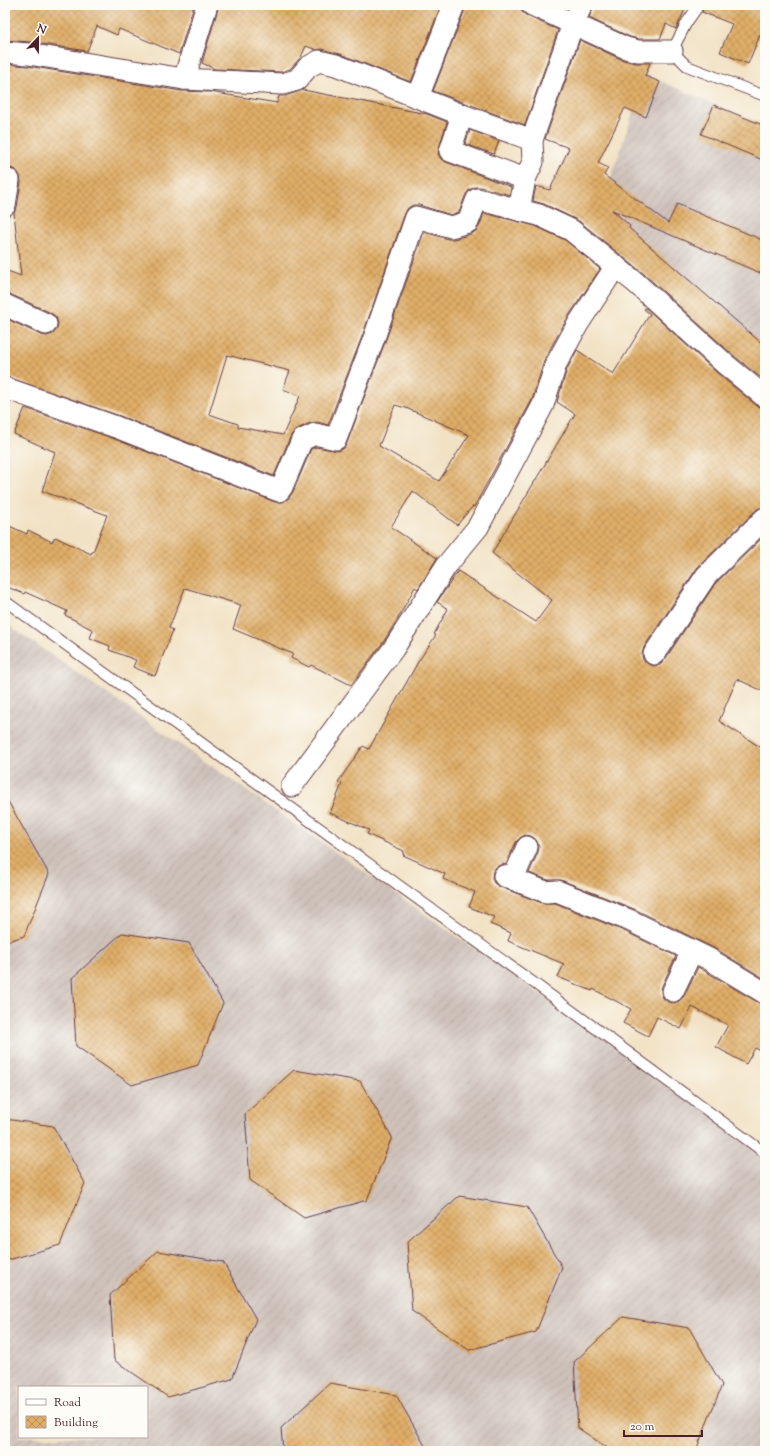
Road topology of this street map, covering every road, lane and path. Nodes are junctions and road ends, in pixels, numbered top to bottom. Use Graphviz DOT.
graph roads {
  1 [pos="207,5"];
  2 [pos="454,5"];
  3 [pos="532,5"];
  4 [pos="582,5"];
  5 [pos="699,5"];
  6 [pos="573,24"];
  7 [pos="672,51"];
  8 [pos="5,52"];
  9 [pos="184,79"];
  10 [pos="765,96"];
  11 [pos="418,97"];
  12 [pos="462,115"];
  13 [pos="532,140"];
  14 [pos="525,179"];
  15 [pos="9,180"];
  16 [pos="5,205"];
  17 [pos="519,210"];
  18 [pos="616,266"];
  19 [pos="5,305"];
  20 [pos="46,324"];
  21 [pos="5,388"];
  22 [pos="765,397"];
  23 [pos="765,518"];
  24 [pos="5,601"];
  25 [pos="654,654"];
  26 [pos="292,786"];
  27 [pos="527,847"];
  28 [pos="692,950"];
  29 [pos="673,991"];
  30 [pos="765,993"];
  31 [pos="765,1153"];
  1 -- 9 [label="street"];
  2 -- 11 [label="street"];
  3 -- 6 [label="street"];
  4 -- 6 [label="street"];
  5 -- 7 [label="lane"];
  6 -- 7 [label="street"];
  6 -- 13 [label="street"];
  7 -- 10 [label="lane"];
  8 -- 9 [label="street"];
  9 -- 11 [label="street"];
  11 -- 12 [label="street"];
  12 -- 13 [label="street"];
  12 -- 14 [label="street"];
  13 -- 14 [label="street"];
  14 -- 17 [label="street"];
  15 -- 16 [label="street"];
  17 -- 18 [label="street"];
  17 -- 21 [label="street"];
  18 -- 22 [label="street"];
  18 -- 26 [label="street"];
  19 -- 20 [label="street"];
  23 -- 25 [label="street"];
  24 -- 31 [label="lane"];
  27 -- 28 [label="street"];
  28 -- 29 [label="street"];
  28 -- 30 [label="street"];
}
